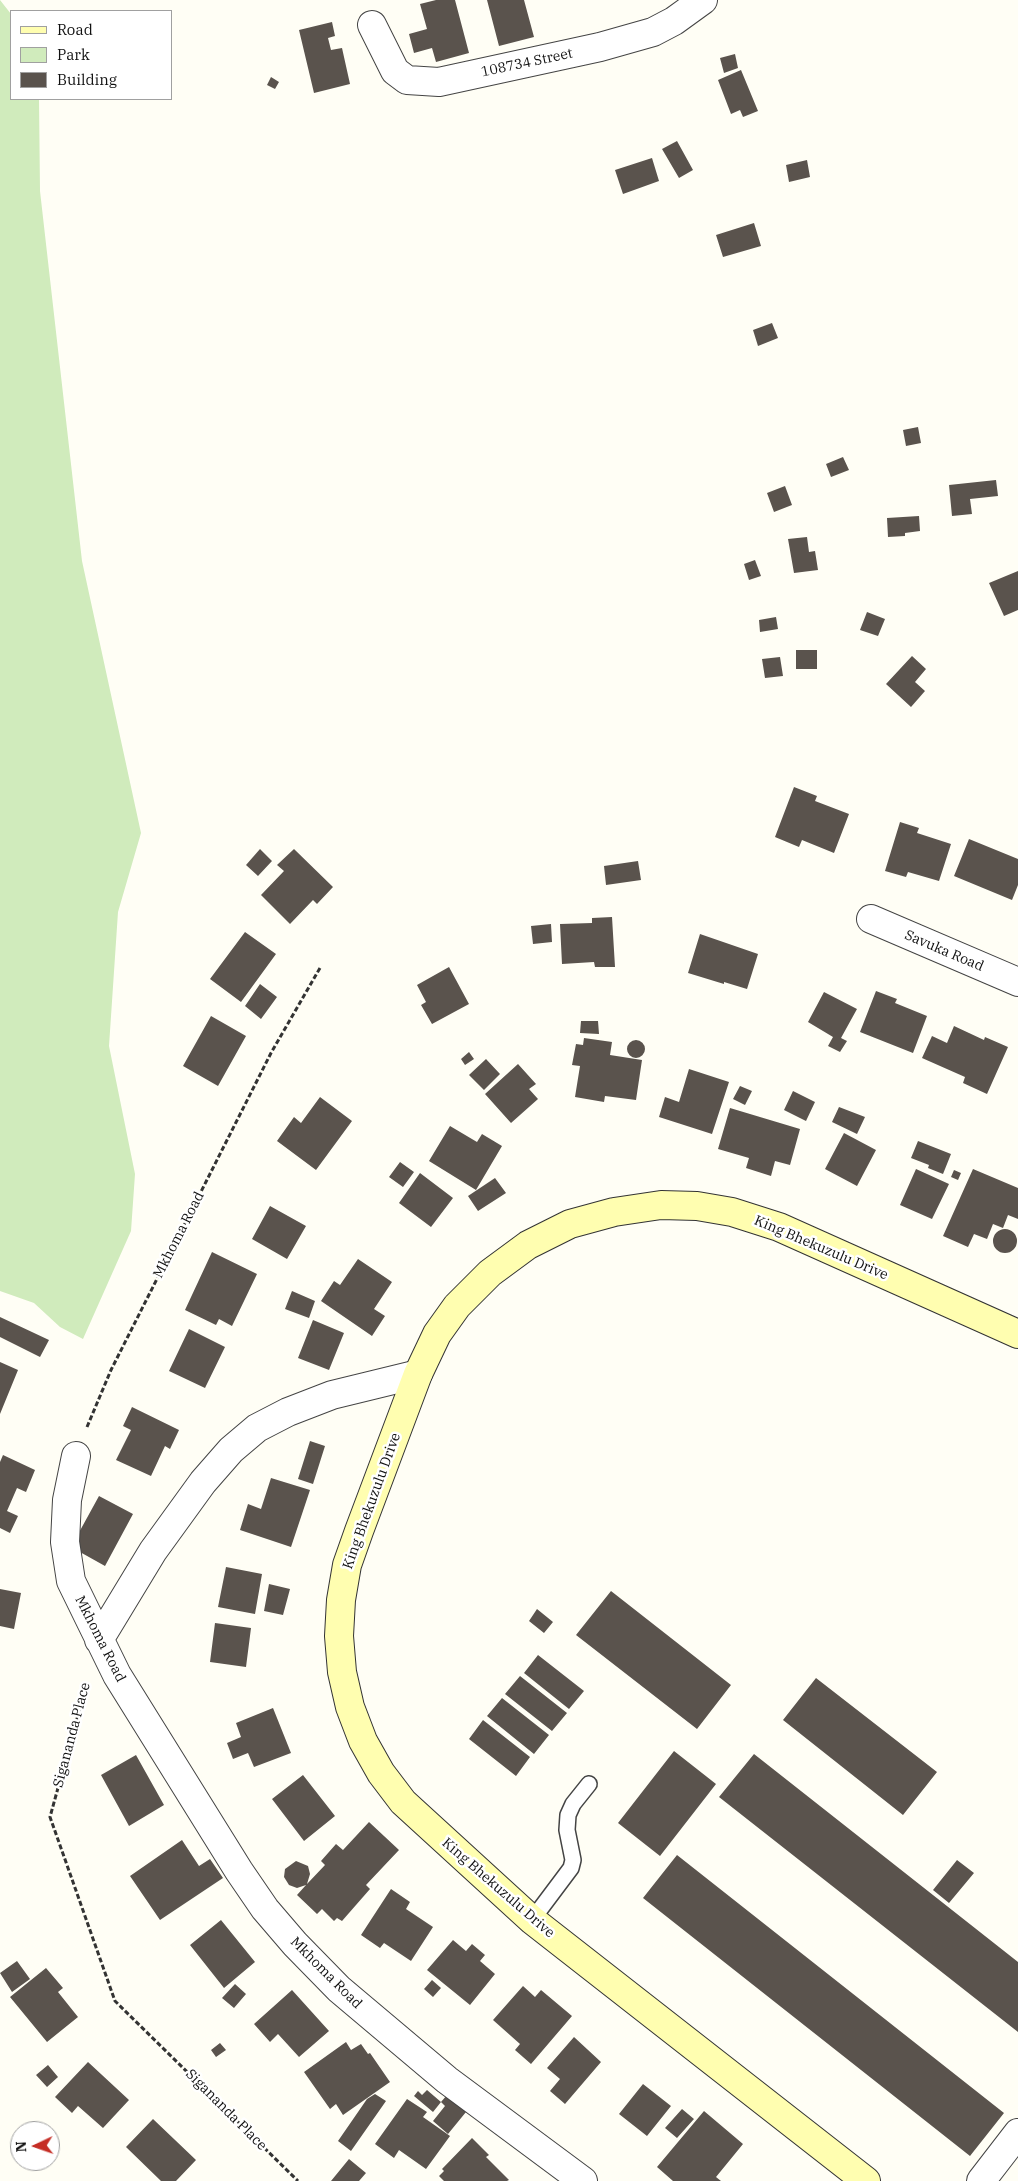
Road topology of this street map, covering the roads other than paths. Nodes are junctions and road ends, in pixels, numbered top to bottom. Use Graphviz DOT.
graph roads {
  1 [pos="703,0"];
  2 [pos="372,24"];
  3 [pos="871,919"];
  4 [pos="1018,982"];
  5 [pos="1018,1334"];
  6 [pos="418,1374"];
  7 [pos="76,1456"];
  8 [pos="99,1640"];
  9 [pos="589,1784"];
  10 [pos="532,1920"];
  11 [pos="1018,2133"];
  12 [pos="583,2181"];
  13 [pos="866,2181"];
  14 [pos="981,2181"];
  1 -- 2 [label="street, 108734 Street"];
  3 -- 4 [label="street, Savuka Road"];
  5 -- 6 [label="street, King Bhekuzulu Drive"];
  6 -- 8 [label="street"];
  6 -- 10 [label="street, King Bhekuzulu Drive"];
  7 -- 8 [label="street, Mkhoma Road"];
  8 -- 12 [label="street, Mkhoma Road"];
  9 -- 10 [label="lane"];
  10 -- 13 [label="street, King Bhekuzulu Drive"];
  11 -- 14 [label="street"];
}
